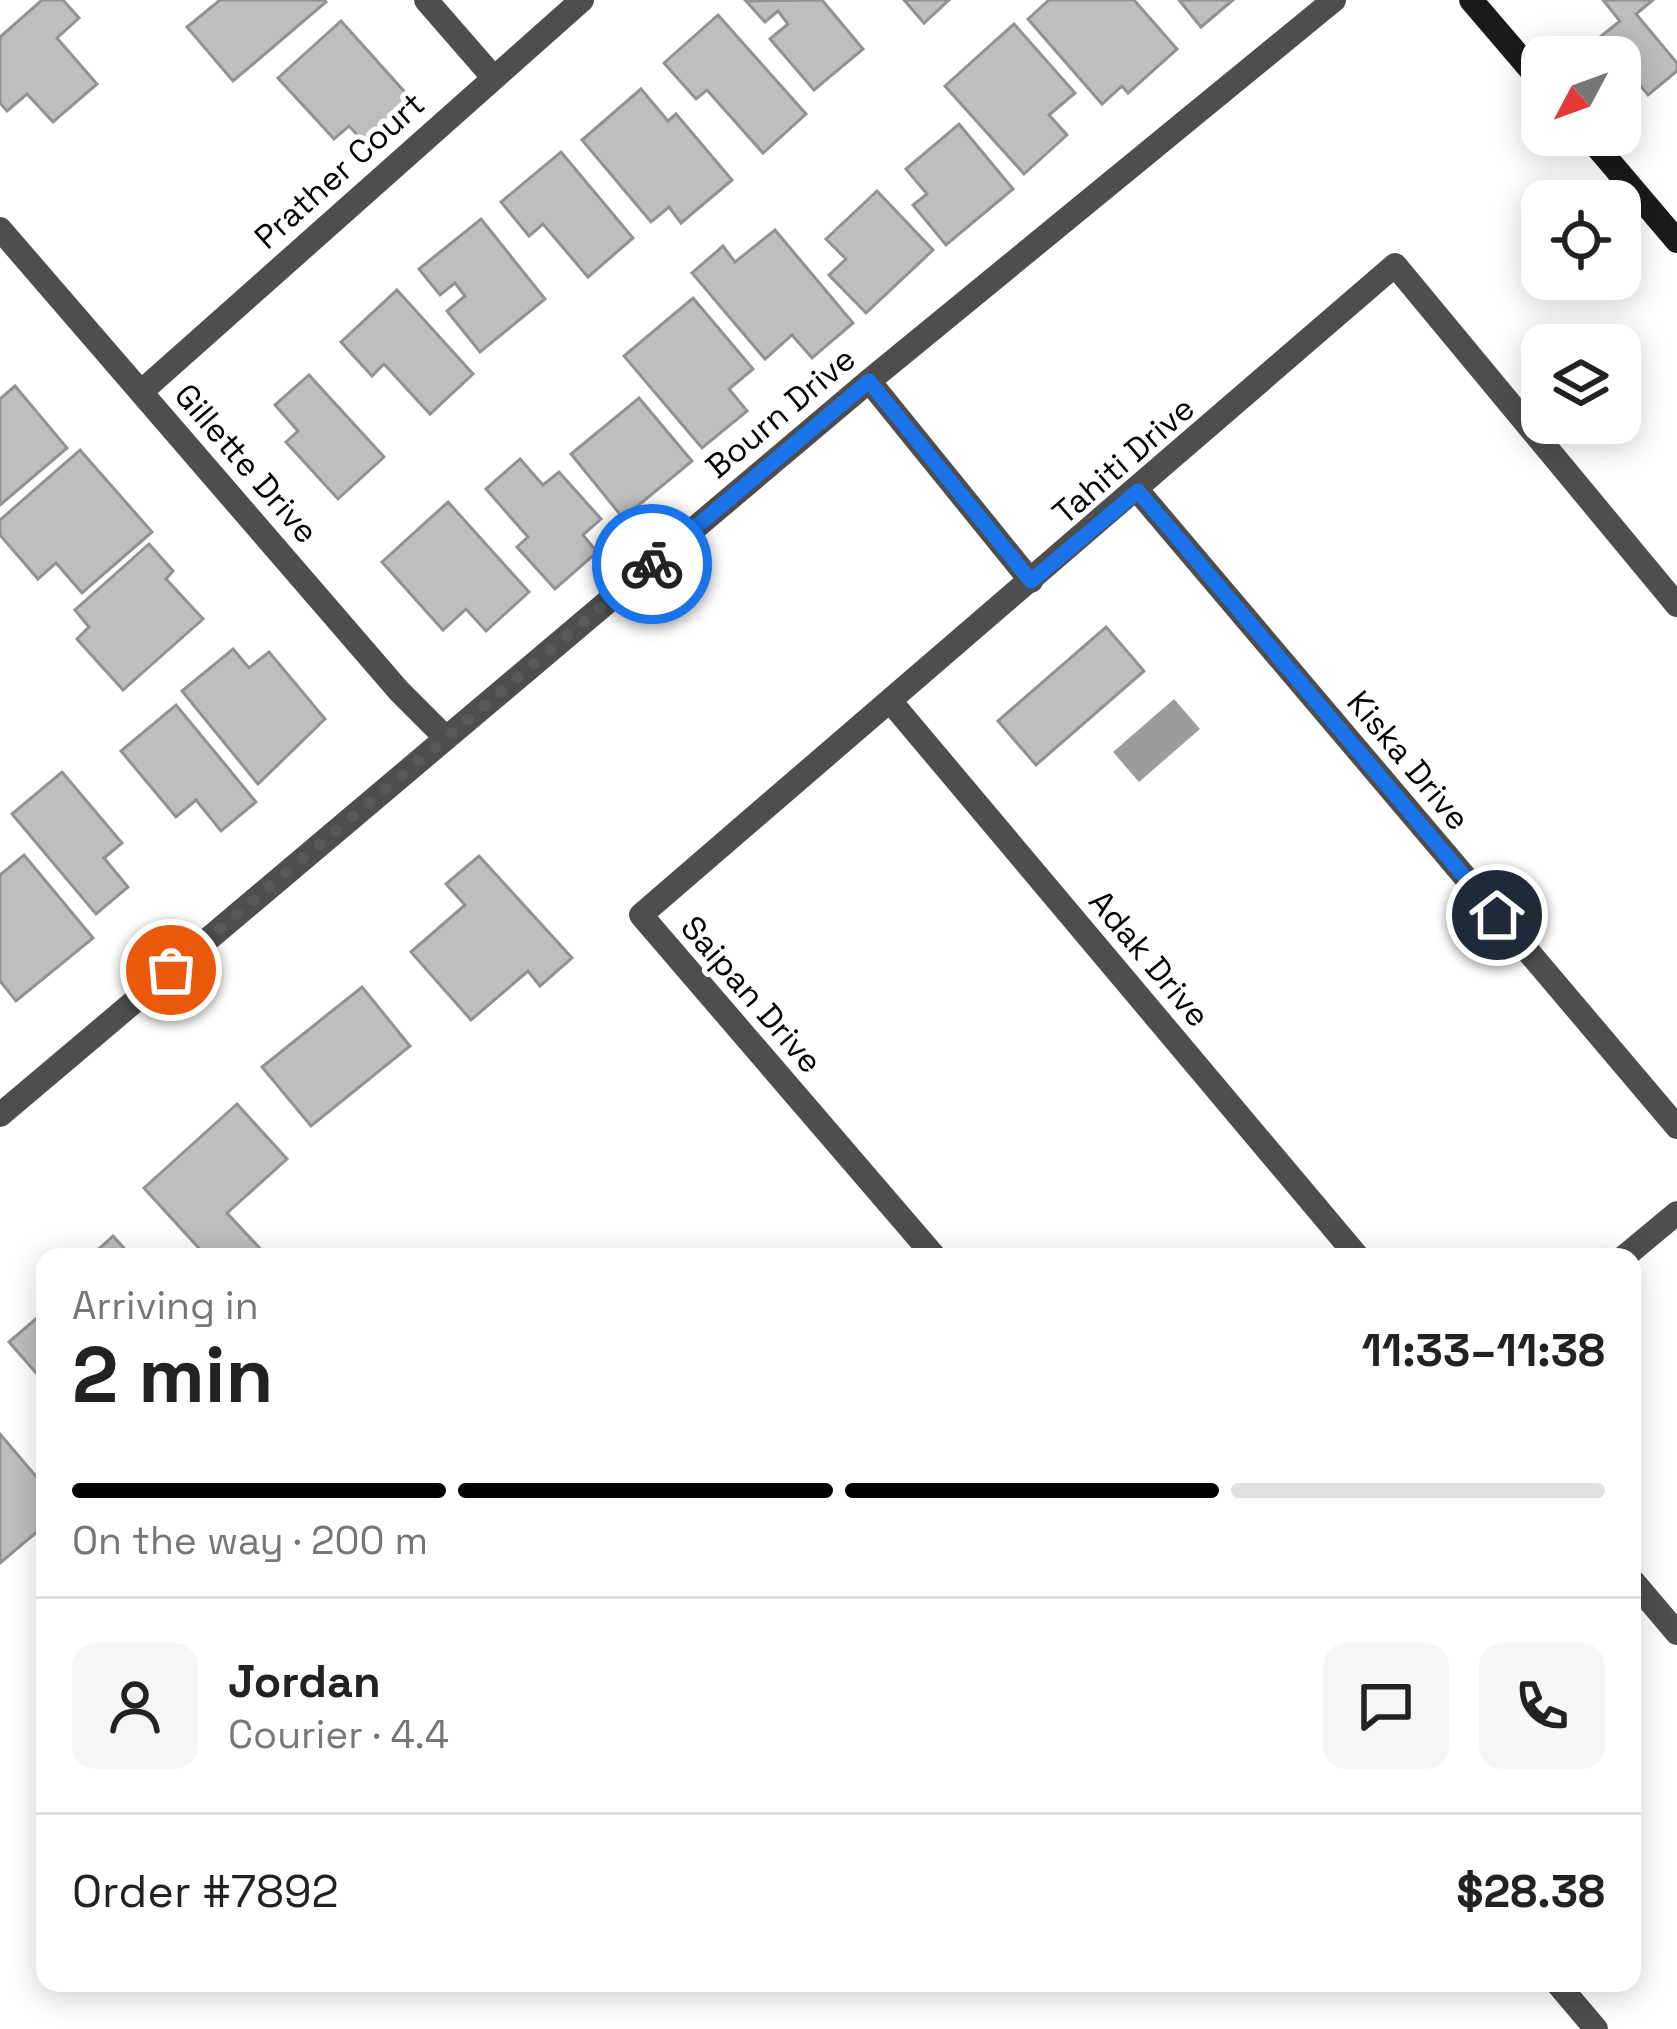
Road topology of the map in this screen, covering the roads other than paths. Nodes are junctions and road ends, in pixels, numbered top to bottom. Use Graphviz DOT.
graph roads {
  1 [pos="427,0"];
  2 [pos="582,0"];
  3 [pos="1334,0"];
  4 [pos="1471,0"];
  5 [pos="1521,58"];
  6 [pos="493,77"];
  7 [pos="1604,156"];
  8 [pos="0,229"];
  9 [pos="1677,241"];
  10 [pos="869,381"];
  11 [pos="142,391"];
  12 [pos="1138,491"];
  13 [pos="1031,581"];
  14 [pos="1677,605"];
  15 [pos="891,702"];
  16 [pos="446,738"];
  17 [pos="0,1115"];
  18 [pos="1677,1127"];
  19 [pos="1677,1213"];
  20 [pos="927,1248"];
  21 [pos="1350,1248"];
  22 [pos="1635,1248"];
  23 [pos="1641,1591"];
  24 [pos="1677,1633"];
  25 [pos="1564,1992"];
  26 [pos="1596,2029"];
  1 -- 6 [label="street"];
  2 -- 6 [label="street, Prather Court"];
  3 -- 10 [label="street, Bourn Drive"];
  4 -- 5 [label="street"];
  6 -- 11 [label="street, Prather Court"];
  7 -- 9 [label="street"];
  8 -- 11 [label="street, Gillette Drive"];
  10 -- 13 [label="street"];
  10 -- 16 [label="street, Bourn Drive"];
  11 -- 16 [label="street, Gillette Drive"];
  12 -- 13 [label="street, Tahiti Drive"];
  12 -- 14 [label="street, Tahiti Drive"];
  12 -- 18 [label="street, Kiska Drive"];
  13 -- 15 [label="street, Tahiti Drive"];
  15 -- 20 [label="street, Saipan Drive"];
  15 -- 21 [label="street, Adak Drive"];
  16 -- 17 [label="street, Bourn Drive"];
  19 -- 22 [label="street"];
  23 -- 24 [label="street"];
  25 -- 26 [label="street"];
}
